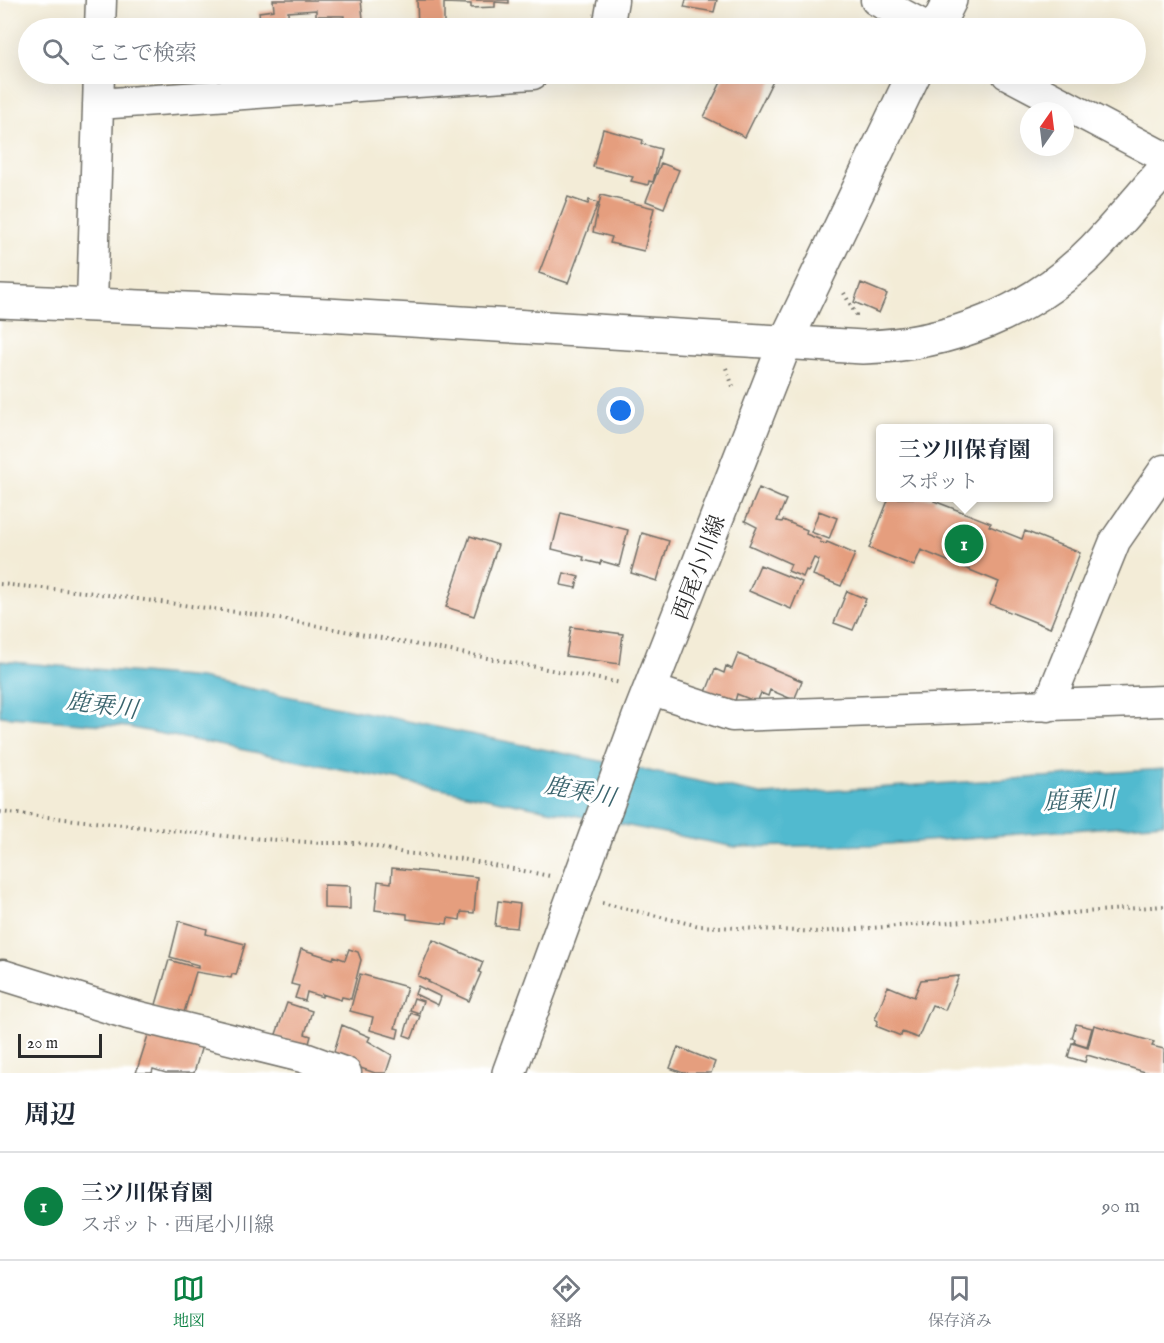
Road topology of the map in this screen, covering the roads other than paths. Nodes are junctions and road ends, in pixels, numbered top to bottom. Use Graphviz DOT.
graph roads {
  1 [pos="101,0"];
  2 [pos="613,0"];
  3 [pos="876,0"];
  4 [pos="950,0"];
  5 [pos="100,18"];
  6 [pos="610,18"];
  7 [pos="909,18"];
  8 [pos="941,18"];
  9 [pos="99,84"];
  10 [pos="388,84"];
  11 [pos="909,84"];
  12 [pos="1026,84"];
  13 [pos="98,104"];
  14 [pos="1164,157"];
  15 [pos="1164,170"];
  16 [pos="0,301"];
  17 [pos="92,304"];
  18 [pos="786,341"];
  19 [pos="1164,470"];
  20 [pos="646,699"];
  21 [pos="1164,700"];
  22 [pos="1048,706"];
  23 [pos="3,975"];
  24 [pos="346,1073"];
  25 [pos="509,1073"];
  1 -- 5 [label="street"];
  2 -- 6 [label="street"];
  3 -- 7 [label="street"];
  4 -- 8 [label="street"];
  9 -- 13 [label="street"];
  10 -- 13 [label="street"];
  11 -- 18 [label="street, 西尾小川線"];
  12 -- 14 [label="street"];
  13 -- 17 [label="street"];
  15 -- 18 [label="street"];
  16 -- 17 [label="street"];
  17 -- 18 [label="street"];
  18 -- 20 [label="street, 西尾小川線"];
  19 -- 22 [label="street"];
  20 -- 22 [label="street"];
  20 -- 25 [label="street, 西尾小川線"];
  21 -- 22 [label="street"];
  23 -- 24 [label="street"];
}
